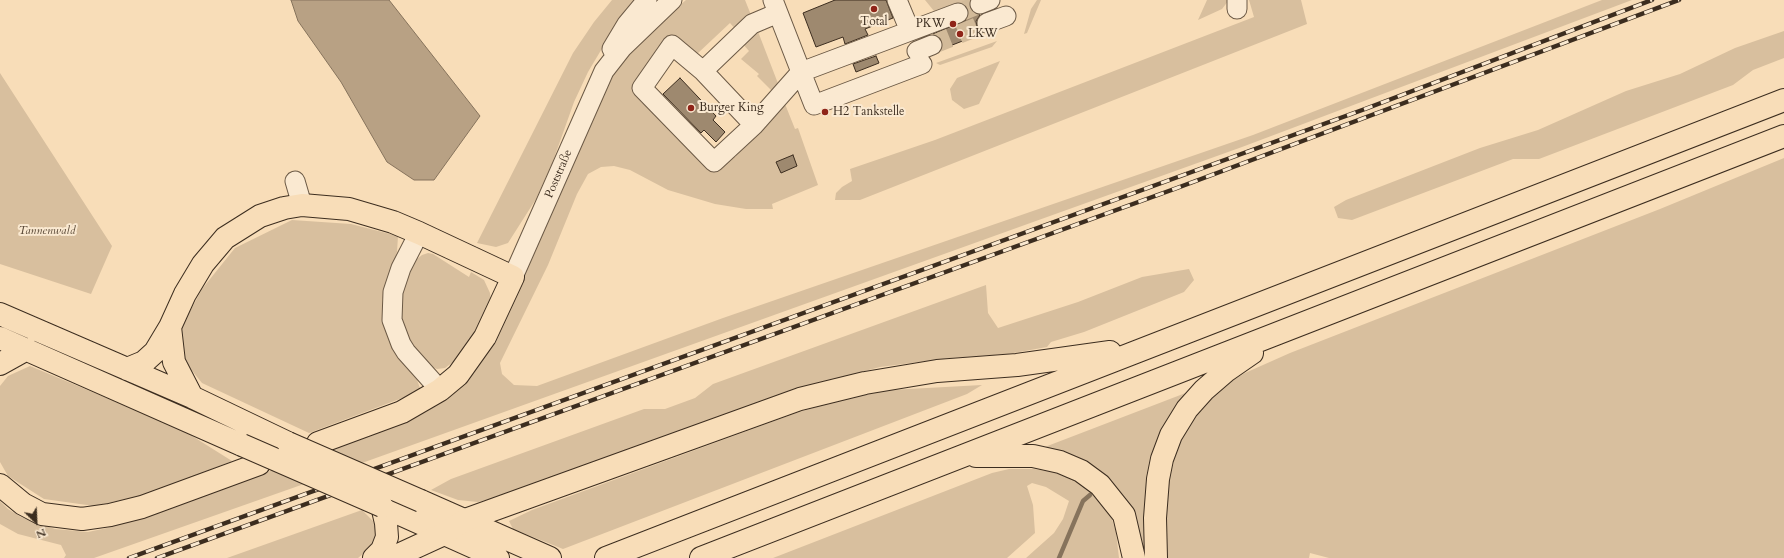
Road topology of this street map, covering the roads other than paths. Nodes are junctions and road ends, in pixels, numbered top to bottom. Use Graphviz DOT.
graph roads {
  1 [pos="647,0"];
  2 [pos="672,0"];
  3 [pos="897,0"];
  4 [pos="776,4"];
  5 [pos="958,13"];
  6 [pos="1006,16"];
  7 [pos="987,23"];
  8 [pos="910,31"];
  9 [pos="924,53"];
  10 [pos="604,71"];
  11 [pos="703,71"];
  12 [pos="801,72"];
  13 [pos="1784,100"];
  14 [pos="754,125"];
  15 [pos="1784,136"];
  16 [pos="295,181"];
  17 [pos="302,205"];
  18 [pos="419,233"];
  19 [pos="513,277"];
  20 [pos="0,314"];
  21 [pos="170,327"];
  22 [pos="1283,332"];
  23 [pos="0,338"];
  24 [pos="1145,347"];
  25 [pos="27,349"];
  26 [pos="0,364"];
  27 [pos="127,369"];
  28 [pos="440,390"];
  29 [pos="192,397"];
  30 [pos="318,443"];
  31 [pos="965,456"];
  32 [pos="259,464"];
  33 [pos="0,485"];
  34 [pos="382,506"];
  35 [pos="465,520"];
  36 [pos="444,534"];
  37 [pos="493,556"];
  38 [pos="374,558"];
  39 [pos="392,558"];
  40 [pos="550,558"];
  41 [pos="606,558"];
  42 [pos="700,558"];
  43 [pos="1134,558"];
  44 [pos="1156,558"];
  1 -- 10 [label="street, Poststraße"];
  2 -- 10 [label="street, Poststraße"];
  3 -- 8 [label="street"];
  4 -- 11 [label="street"];
  4 -- 12 [label="street"];
  5 -- 8 [label="street"];
  6 -- 7 [label="street"];
  8 -- 12 [label="street"];
  9 -- 12 [label="street"];
  10 -- 19 [label="street, Poststraße"];
  11 -- 14 [label="street"];
  11 -- 14 [label="street"];
  12 -- 14 [label="street"];
  13 -- 24 [label="main road"];
  15 -- 22 [label="main road"];
  16 -- 17 [label="street"];
  17 -- 18 [label="main road"];
  17 -- 21 [label="main road"];
  18 -- 19 [label="main road"];
  18 -- 28 [label="street"];
  19 -- 28 [label="main road"];
  20 -- 27 [label="main road"];
  21 -- 27 [label="main road"];
  21 -- 29 [label="main road"];
  22 -- 31 [label="main road"];
  22 -- 44 [label="main road"];
  23 -- 25 [label="main road"];
  24 -- 35 [label="main road"];
  24 -- 41 [label="main road"];
  25 -- 26 [label="main road"];
  25 -- 34 [label="main road, bridge"];
  27 -- 29 [label="main road"];
  28 -- 30 [label="main road"];
  29 -- 35 [label="main road, bridge"];
  31 -- 42 [label="main road"];
  31 -- 43 [label="main road"];
  32 -- 33 [label="main road"];
  34 -- 36 [label="main road"];
  34 -- 38 [label="main road"];
  35 -- 36 [label="main road"];
  35 -- 40 [label="main road"];
  36 -- 37 [label="main road"];
  36 -- 39 [label="main road"];
}
